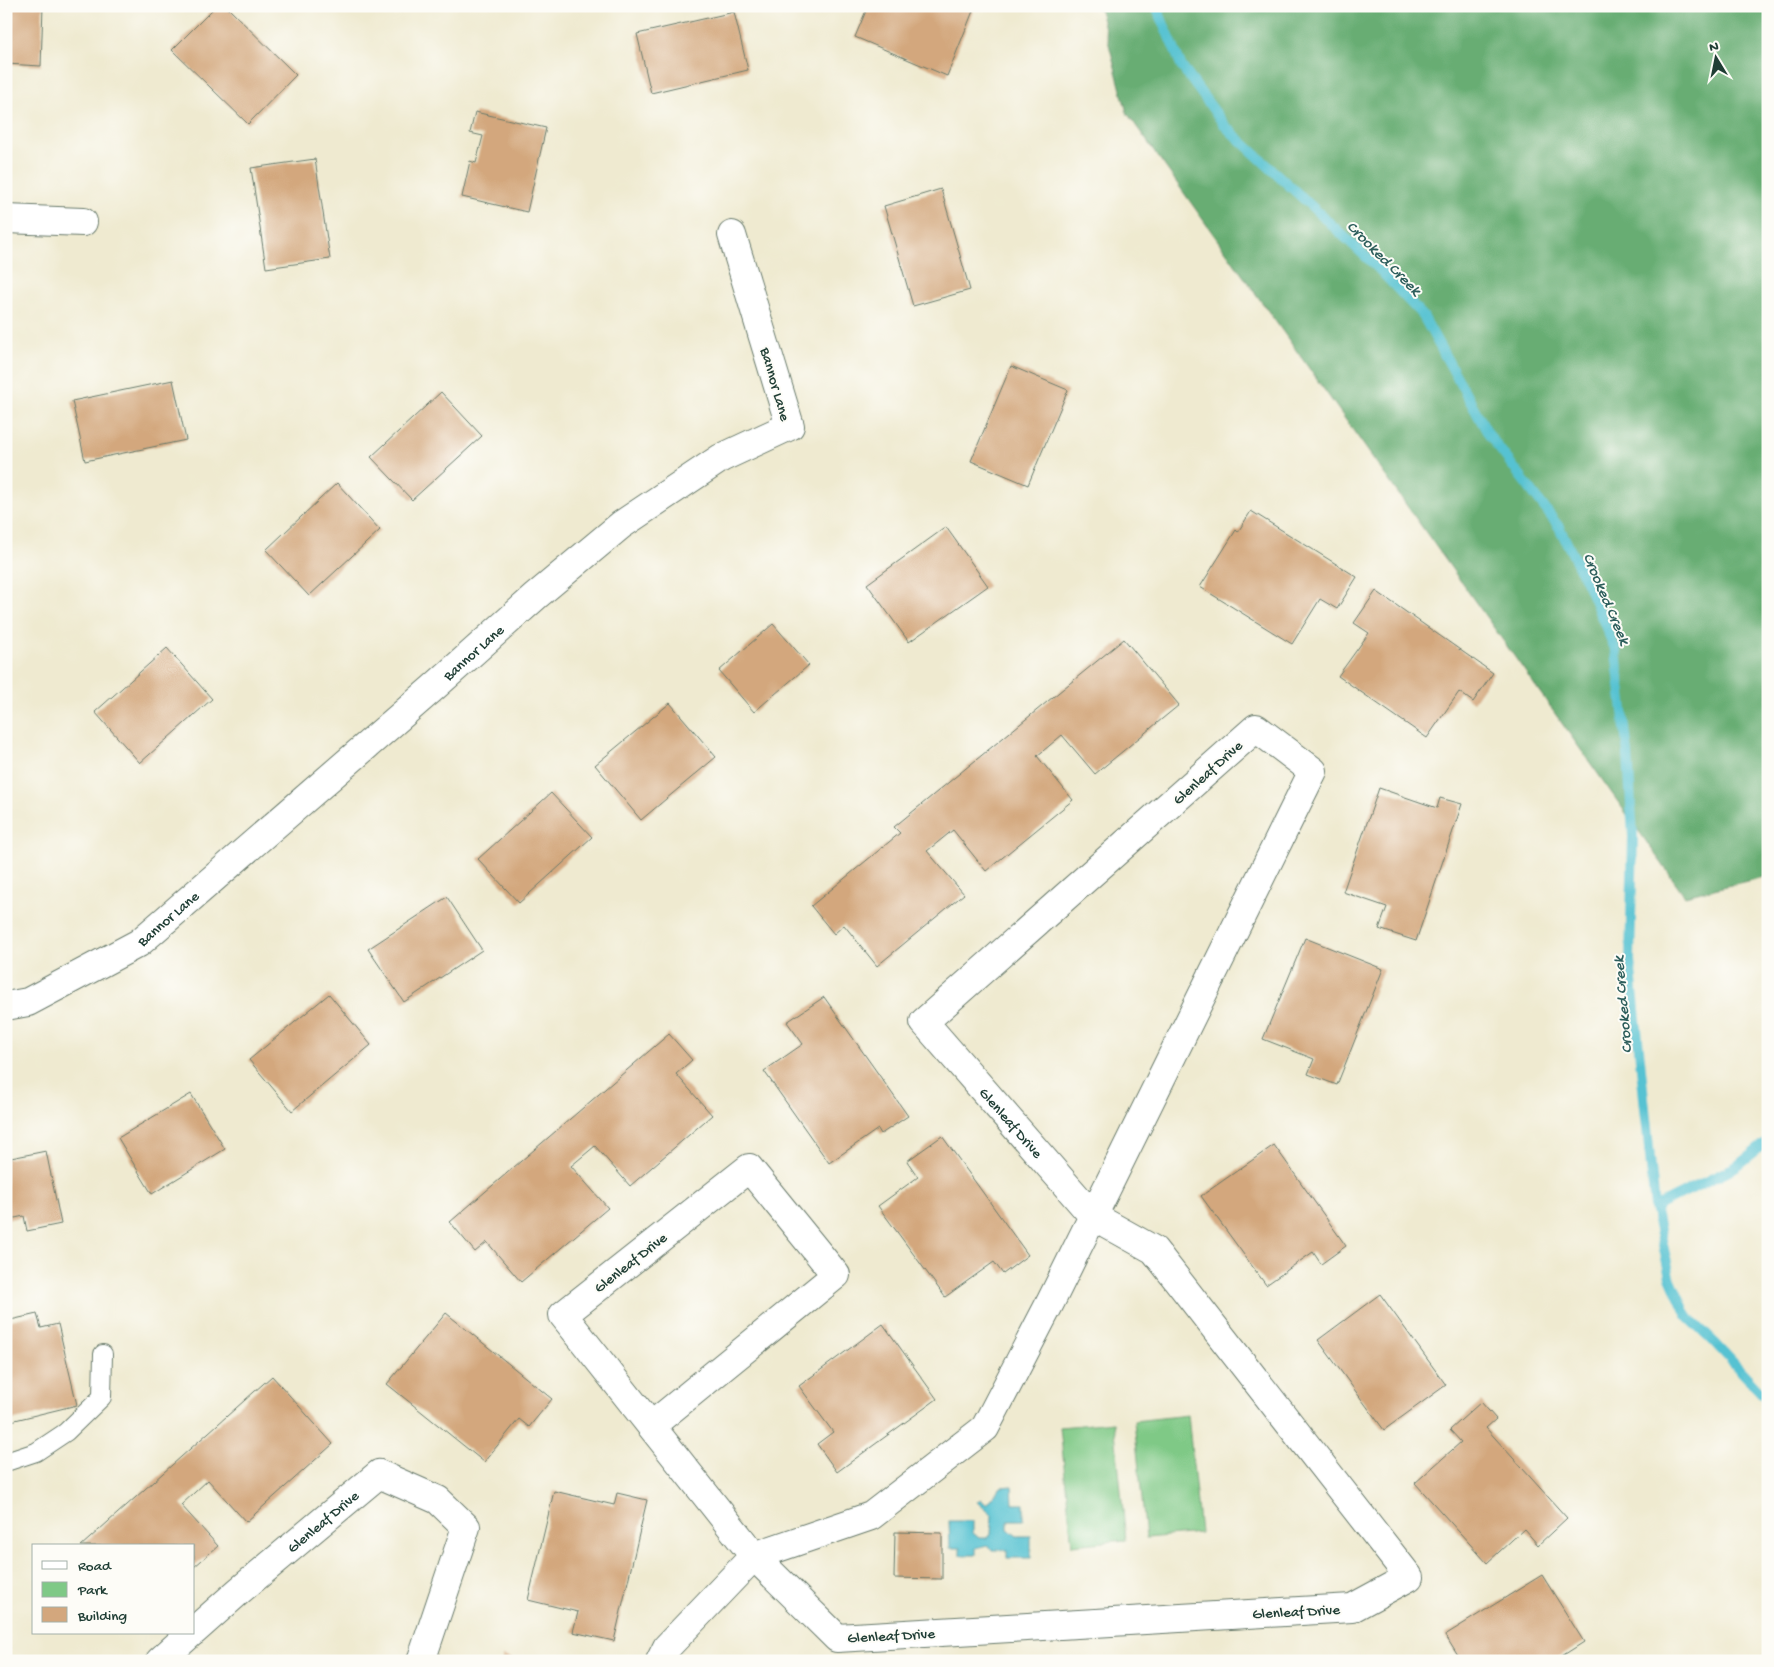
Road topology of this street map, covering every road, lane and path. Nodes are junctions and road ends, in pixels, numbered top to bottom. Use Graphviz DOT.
graph roads {
  1 [pos="6,219"];
  2 [pos="83,222"];
  3 [pos="732,235"];
  4 [pos="6,1006"];
  5 [pos="1093,1216"];
  6 [pos="103,1354"];
  7 [pos="651,1426"];
  8 [pos="6,1462"];
  9 [pos="754,1556"];
  10 [pos="195,1629"];
  11 [pos="190,1634"];
  12 [pos="667,1656"];
  13 [pos="160,1661"];
  14 [pos="421,1661"];
  1 -- 2 [label="street"];
  3 -- 4 [label="street, Bannor Lane"];
  5 -- 5 [label="street, Glenleaf Drive"];
  5 -- 9 [label="street, Glenleaf Drive"];
  5 -- 9 [label="street, Glenleaf Drive"];
  6 -- 8 [label="lane"];
  7 -- 7 [label="street, Glenleaf Drive"];
  7 -- 9 [label="street, Glenleaf Drive"];
  9 -- 12 [label="street, Glenleaf Drive"];
  10 -- 14 [label="street, Glenleaf Drive"];
  11 -- 13 [label="street, Glenleaf Drive"];
}
